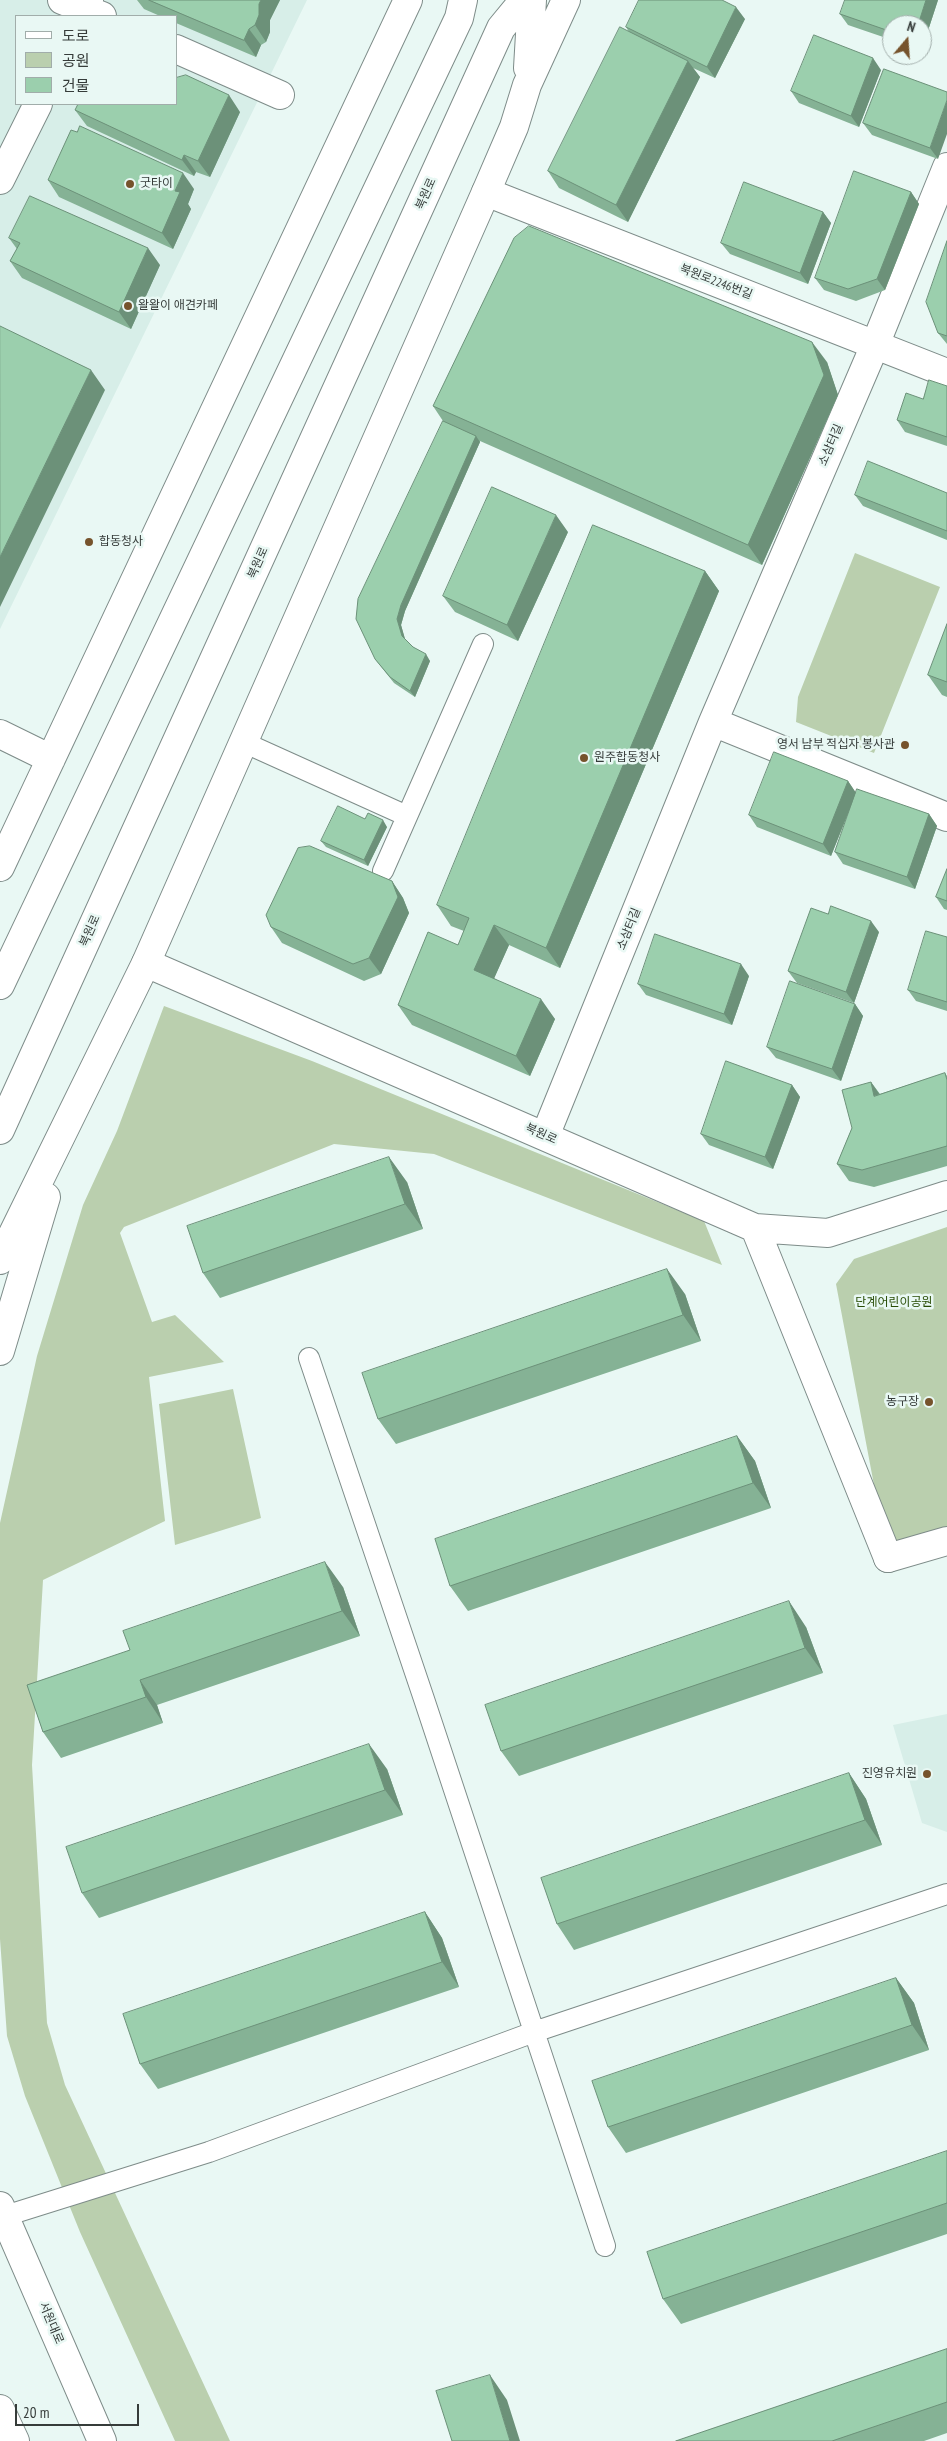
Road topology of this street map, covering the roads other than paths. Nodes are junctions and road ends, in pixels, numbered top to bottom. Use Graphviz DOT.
graph roads {
  1 [pos="408,0"];
  2 [pos="463,0"];
  3 [pos="524,0"];
  4 [pos="532,0"];
  5 [pos="566,0"];
  6 [pos="178,50"];
  7 [pos="527,85"];
  8 [pos="280,95"];
  9 [pos="38,105"];
  10 [pos="947,168"];
  11 [pos="0,180"];
  12 [pos="486,192"];
  13 [pos="875,345"];
  14 [pos="947,373"];
  15 [pos="483,644"];
  16 [pos="712,722"];
  17 [pos="0,734"];
  18 [pos="243,742"];
  19 [pos="50,759"];
  20 [pos="407,816"];
  21 [pos="947,817"];
  22 [pos="0,867"];
  23 [pos="384,870"];
  24 [pos="146,963"];
  25 [pos="0,985"];
  26 [pos="66,1128"];
  27 [pos="0,1130"];
  28 [pos="545,1136"];
  29 [pos="947,1195"];
  30 [pos="756,1228"];
  31 [pos="0,1260"];
  32 [pos="0,1351"];
  33 [pos="309,1358"];
  34 [pos="947,1541"];
  35 [pos="947,1894"];
  36 [pos="534,2032"];
  37 [pos="2,2207"];
  38 [pos="604,2246"];
  39 [pos="0,2409"];
  40 [pos="15,2441"];
  41 [pos="102,2441"];
  1 -- 19 [label="street"];
  2 -- 25 [label="street"];
  3 -- 27 [label="street, 북원로"];
  4 -- 7 [label="street"];
  5 -- 7 [label="street"];
  6 -- 8 [label="street"];
  7 -- 12 [label="street"];
  9 -- 11 [label="street"];
  10 -- 13 [label="street, 소삼터길"];
  12 -- 13 [label="street, 북원로2246번길"];
  12 -- 18 [label="street"];
  13 -- 14 [label="street, 북원로2246번길"];
  13 -- 16 [label="street, 소삼터길"];
  15 -- 20 [label="lane"];
  16 -- 21 [label="street"];
  16 -- 28 [label="street, 소삼터길"];
  17 -- 19 [label="street"];
  18 -- 20 [label="lane"];
  18 -- 24 [label="street"];
  19 -- 22 [label="street"];
  20 -- 23 [label="lane"];
  24 -- 26 [label="street"];
  24 -- 28 [label="street, 북원로"];
  26 -- 31 [label="street"];
  26 -- 32 [label="street"];
  28 -- 30 [label="street, 북원로"];
  29 -- 30 [label="street, 북원로"];
  30 -- 34 [label="street"];
  33 -- 36 [label="lane"];
  35 -- 36 [label="lane"];
  36 -- 37 [label="lane"];
  36 -- 38 [label="lane"];
  37 -- 41 [label="street, 서원대로"];
  39 -- 40 [label="street"];
}
